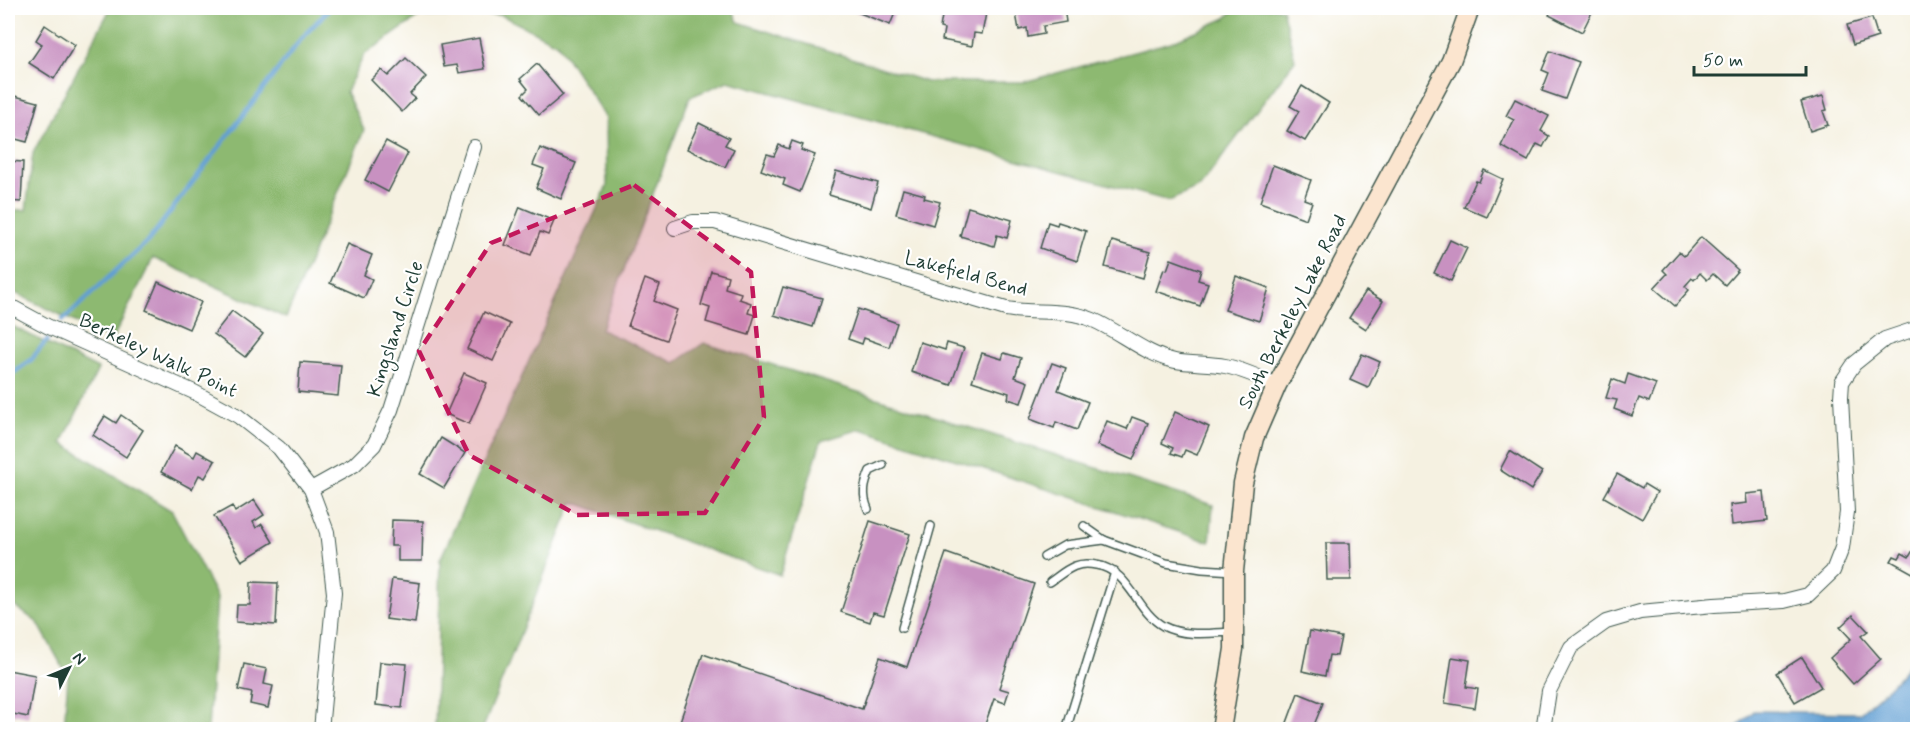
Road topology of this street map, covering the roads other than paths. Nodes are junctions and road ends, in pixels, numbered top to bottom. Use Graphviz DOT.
graph roads {
  1 [pos="1470,8"];
  2 [pos="474,147"];
  3 [pos="675,228"];
  4 [pos="8,305"];
  5 [pos="1917,328"];
  6 [pos="1277,385"];
  7 [pos="883,465"];
  8 [pos="311,489"];
  9 [pos="868,509"];
  10 [pos="931,526"];
  11 [pos="1084,526"];
  12 [pos="1104,540"];
  13 [pos="1044,557"];
  14 [pos="1234,571"];
  15 [pos="1115,572"];
  16 [pos="1050,582"];
  17 [pos="902,627"];
  18 [pos="1235,632"];
  19 [pos="321,729"];
  20 [pos="1066,729"];
  21 [pos="1221,729"];
  22 [pos="1544,729"];
  1 -- 6 [label="street, South Berkeley Lake Road"];
  2 -- 8 [label="street, Kingsland Circle"];
  3 -- 6 [label="street, Lakefield Bend"];
  4 -- 8 [label="street, Berkeley Walk Point"];
  5 -- 22 [label="street"];
  6 -- 14 [label="street, South Berkeley Lake Road"];
  7 -- 9 [label="lane"];
  8 -- 19 [label="street, Berkeley Walk Point"];
  10 -- 17 [label="lane"];
  11 -- 12 [label="lane"];
  12 -- 13 [label="lane"];
  12 -- 14 [label="lane"];
  14 -- 18 [label="street, South Berkeley Lake Road"];
  15 -- 16 [label="lane"];
  15 -- 18 [label="lane"];
  15 -- 20 [label="lane"];
  18 -- 21 [label="street, South Berkeley Lake Road"];
}
